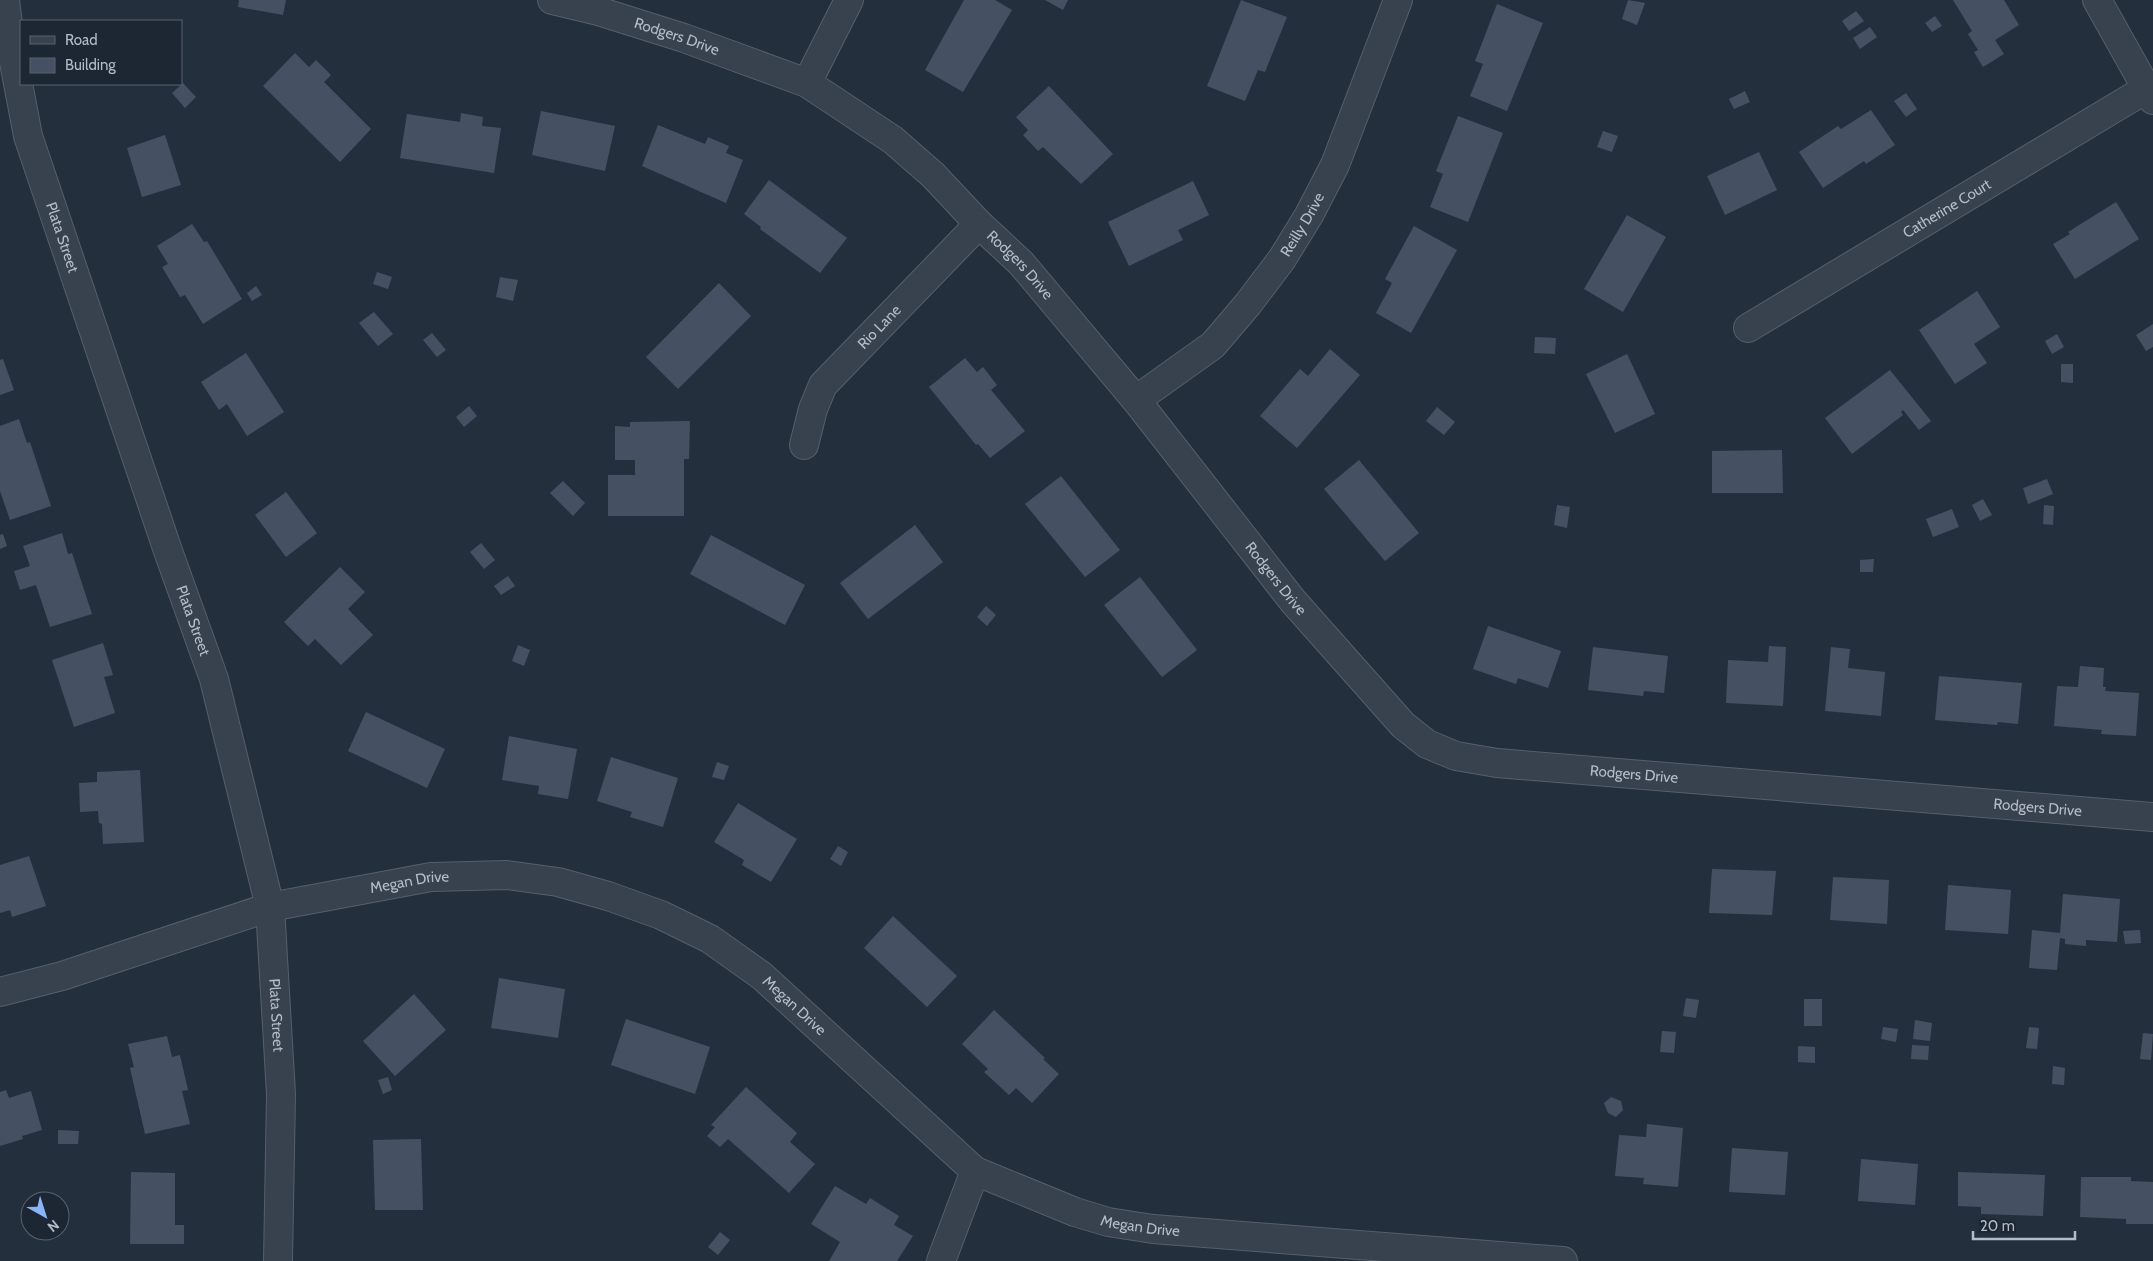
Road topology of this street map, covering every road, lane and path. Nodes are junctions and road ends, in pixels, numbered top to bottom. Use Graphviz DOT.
graph roads {
  1 [pos="6,0"];
  2 [pos="552,0"];
  3 [pos="849,0"];
  4 [pos="1398,0"];
  5 [pos="2097,0"];
  6 [pos="807,83"];
  7 [pos="2150,94"];
  8 [pos="979,224"];
  9 [pos="1748,328"];
  10 [pos="1136,400"];
  11 [pos="804,445"];
  12 [pos="2153,817"];
  13 [pos="270,907"];
  14 [pos="0,992"];
  15 [pos="976,1171"];
  16 [pos="278,1261"];
  17 [pos="941,1261"];
  18 [pos="1563,1261"];
  1 -- 13 [label="street, Plata Street"];
  2 -- 6 [label="street, Rodgers Drive"];
  3 -- 6 [label="street"];
  4 -- 10 [label="street, Reilly Drive"];
  5 -- 7 [label="street"];
  6 -- 8 [label="street, Rodgers Drive"];
  7 -- 9 [label="street, Catherine Court"];
  8 -- 10 [label="street, Rodgers Drive"];
  8 -- 11 [label="street, Rio Lane"];
  10 -- 12 [label="street, Rodgers Drive"];
  13 -- 14 [label="street, Megan Drive"];
  13 -- 15 [label="street, Megan Drive"];
  13 -- 16 [label="street, Plata Street"];
  15 -- 17 [label="street"];
  15 -- 18 [label="street, Megan Drive"];
}
